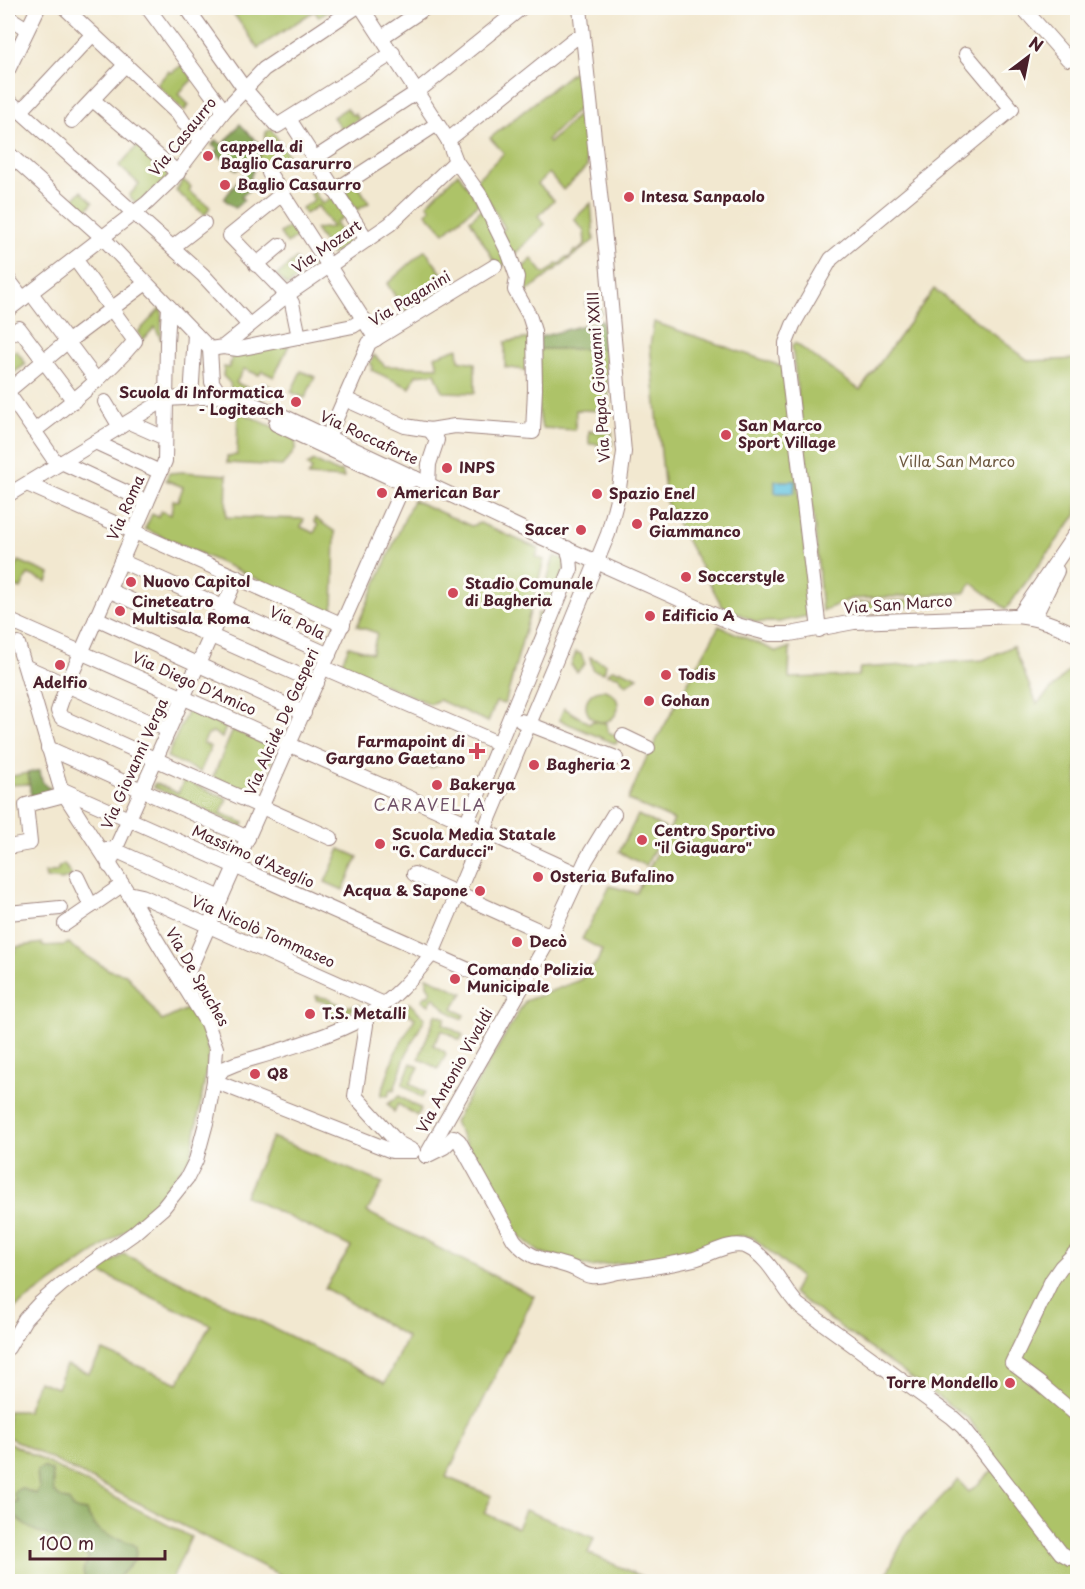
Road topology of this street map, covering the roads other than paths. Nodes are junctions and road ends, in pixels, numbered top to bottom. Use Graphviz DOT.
graph roads {
  1 [pos="38,8"];
  2 [pos="65,8"];
  3 [pos="148,8"];
  4 [pos="187,8"];
  5 [pos="355,8"];
  6 [pos="362,8"];
  7 [pos="425,8"];
  8 [pos="521,8"];
  9 [pos="580,8"];
  10 [pos="1023,8"];
  11 [pos="8,18"];
  12 [pos="27,29"];
  13 [pos="93,34"];
  14 [pos="382,37"];
  15 [pos="584,39"];
  16 [pos="1077,51"];
  17 [pos="11,53"];
  18 [pos="393,53"];
  19 [pos="966,54"];
  20 [pos="126,64"];
  21 [pos="8,70"];
  22 [pos="244,88"];
  23 [pos="417,92"];
  24 [pos="8,100"];
  25 [pos="93,100"];
  26 [pos="21,111"];
  27 [pos="224,111"];
  28 [pos="72,121"];
  29 [pos="283,122"];
  30 [pos="436,123"];
  31 [pos="202,139"];
  32 [pos="447,140"];
  33 [pos="8,153"];
  34 [pos="314,159"];
  35 [pos="456,161"];
  36 [pos="178,173"];
  37 [pos="269,173"];
  38 [pos="334,191"];
  39 [pos="283,193"];
  40 [pos="134,212"];
  41 [pos="204,223"];
  42 [pos="102,237"];
  43 [pos="367,240"];
  44 [pos="280,245"];
  45 [pos="173,248"];
  46 [pos="75,259"];
  47 [pos="256,265"];
  48 [pos="330,266"];
  49 [pos="495,266"];
  50 [pos="8,279"];
  51 [pos="146,283"];
  52 [pos="286,295"];
  53 [pos="27,296"];
  54 [pos="169,307"];
  55 [pos="111,309"];
  56 [pos="8,310"];
  57 [pos="363,319"];
  58 [pos="249,325"];
  59 [pos="195,334"];
  60 [pos="8,336"];
  61 [pos="298,337"];
  62 [pos="376,339"];
  63 [pos="68,342"];
  64 [pos="217,348"];
  65 [pos="44,362"];
  66 [pos="97,381"];
  67 [pos="8,392"];
  68 [pos="220,396"];
  69 [pos="191,398"];
  70 [pos="166,399"];
  71 [pos="345,399"];
  72 [pos="74,401"];
  73 [pos="105,402"];
  74 [pos="124,424"];
  75 [pos="430,430"];
  76 [pos="34,431"];
  77 [pos="165,438"];
  78 [pos="323,439"];
  79 [pos="95,442"];
  80 [pos="59,463"];
  81 [pos="160,472"];
  82 [pos="415,482"];
  83 [pos="27,483"];
  84 [pos="8,495"];
  85 [pos="147,502"];
  86 [pos="1077,530"];
  87 [pos="134,531"];
  88 [pos="1069,545"];
  89 [pos="567,548"];
  90 [pos="593,559"];
  91 [pos="121,561"];
  92 [pos="568,576"];
  93 [pos="237,577"];
  94 [pos="108,590"];
  95 [pos="224,608"];
  96 [pos="720,616"];
  97 [pos="1019,616"];
  98 [pos="96,618"];
  99 [pos="1034,618"];
  100 [pos="8,620"];
  101 [pos="343,625"];
  102 [pos="32,630"];
  103 [pos="819,630"];
  104 [pos="544,633"];
  105 [pos="211,636"];
  106 [pos="1077,636"];
  107 [pos="565,642"];
  108 [pos="13,645"];
  109 [pos="82,652"];
  110 [pos="327,662"];
  111 [pos="198,665"];
  112 [pos="26,667"];
  113 [pos="317,683"];
  114 [pos="67,685"];
  115 [pos="183,698"];
  116 [pos="304,713"];
  117 [pos="511,717"];
  118 [pos="529,724"];
  119 [pos="168,730"];
  120 [pos="623,736"];
  121 [pos="500,744"];
  122 [pos="290,745"];
  123 [pos="48,748"];
  124 [pos="648,748"];
  125 [pos="616,758"];
  126 [pos="155,760"];
  127 [pos="142,790"];
  128 [pos="63,792"];
  129 [pos="476,800"];
  130 [pos="262,807"];
  131 [pos="614,814"];
  132 [pos="128,820"];
  133 [pos="466,824"];
  134 [pos="483,833"];
  135 [pos="248,838"];
  136 [pos="332,838"];
  137 [pos="8,847"];
  138 [pos="98,848"];
  139 [pos="115,850"];
  140 [pos="110,866"];
  141 [pos="235,868"];
  142 [pos="414,874"];
  143 [pos="580,875"];
  144 [pos="76,877"];
  145 [pos="125,889"];
  146 [pos="456,895"];
  147 [pos="221,898"];
  148 [pos="91,906"];
  149 [pos="60,908"];
  150 [pos="8,914"];
  151 [pos="65,924"];
  152 [pos="209,925"];
  153 [pos="551,936"];
  154 [pos="432,954"];
  155 [pos="183,984"];
  156 [pos="518,992"];
  157 [pos="384,1004"];
  158 [pos="365,1017"];
  159 [pos="216,1048"];
  160 [pos="235,1064"];
  161 [pos="214,1081"];
  162 [pos="413,1151"];
  163 [pos="426,1156"];
  164 [pos="1077,1250"];
  165 [pos="8,1348"];
  166 [pos="1077,1416"];
  167 [pos="1077,1554"];
  1 -- 12 [label="street"];
  2 -- 13 [label="street"];
  3 -- 27 [label="street"];
  4 -- 22 [label="street"];
  5 -- 22 [label="street, Via Casaurro"];
  6 -- 14 [label="street"];
  7 -- 14 [label="street"];
  8 -- 23 [label="street"];
  9 -- 15 [label="street, Via Papa Giovanni XXIII"];
  10 -- 16 [label="street"];
  11 -- 12 [label="street"];
  12 -- 17 [label="street"];
  13 -- 20 [label="street"];
  13 -- 26 [label="street"];
  14 -- 18 [label="street"];
  15 -- 32 [label="street"];
  15 -- 90 [label="street, Via Papa Giovanni XXIII"];
  17 -- 21 [label="street"];
  18 -- 23 [label="street"];
  18 -- 29 [label="street"];
  19 -- 103 [label="street"];
  20 -- 25 [label="street"];
  20 -- 31 [label="street"];
  22 -- 27 [label="street, Via Casaurro"];
  22 -- 29 [label="street"];
  23 -- 30 [label="street"];
  23 -- 34 [label="street"];
  24 -- 26 [label="street"];
  25 -- 28 [label="street"];
  25 -- 36 [label="street"];
  26 -- 40 [label="street"];
  27 -- 31 [label="street, Via Casaurro"];
  29 -- 34 [label="street"];
  30 -- 32 [label="street"];
  30 -- 38 [label="street"];
  31 -- 36 [label="street, Via Casaurro"];
  32 -- 35 [label="street"];
  33 -- 42 [label="street"];
  34 -- 38 [label="street"];
  35 -- 43 [label="street, Via Mozart"];
  35 -- 75 [label="street"];
  36 -- 40 [label="street, Via Casaurro"];
  37 -- 39 [label="street"];
  38 -- 43 [label="street"];
  39 -- 47 [label="street"];
  39 -- 48 [label="street"];
  40 -- 42 [label="street, Via Casaurro"];
  40 -- 45 [label="street"];
  41 -- 45 [label="street"];
  42 -- 46 [label="street, Via Casaurro"];
  42 -- 51 [label="street"];
  43 -- 48 [label="street, Via Mozart"];
  44 -- 47 [label="street"];
  45 -- 58 [label="street"];
  46 -- 53 [label="street, Via Casaurro"];
  46 -- 55 [label="street"];
  47 -- 52 [label="street"];
  48 -- 52 [label="street, Via Mozart"];
  48 -- 57 [label="street"];
  49 -- 62 [label="street, Via Paganini"];
  50 -- 53 [label="street"];
  51 -- 54 [label="street"];
  51 -- 55 [label="street"];
  52 -- 58 [label="street, Via Mozart"];
  52 -- 61 [label="street"];
  53 -- 56 [label="street, Via Casaurro"];
  53 -- 63 [label="street"];
  54 -- 59 [label="street"];
  54 -- 70 [label="street, Via Roma"];
  55 -- 63 [label="street"];
  55 -- 66 [label="street"];
  57 -- 61 [label="street"];
  57 -- 62 [label="street"];
  58 -- 64 [label="street, Via Mozart"];
  59 -- 64 [label="street"];
  59 -- 69 [label="street"];
  60 -- 65 [label="street"];
  61 -- 64 [label="street"];
  62 -- 71 [label="street, Via Paganini"];
  63 -- 65 [label="street"];
  63 -- 66 [label="street"];
  64 -- 68 [label="street"];
  65 -- 67 [label="street"];
  65 -- 72 [label="street"];
  66 -- 72 [label="street"];
  67 -- 76 [label="street"];
  68 -- 69 [label="street, Via Roccaforte"];
  68 -- 78 [label="street, Via Roccaforte"];
  69 -- 70 [label="street, Via Roccaforte"];
  70 -- 74 [label="street, Via Roccaforte"];
  70 -- 77 [label="street, Via Roma"];
  71 -- 75 [label="street"];
  71 -- 78 [label="street, Via Paganini"];
  72 -- 76 [label="street"];
  73 -- 74 [label="street"];
  74 -- 77 [label="street"];
  74 -- 79 [label="street, Via Roccaforte"];
  75 -- 82 [label="street, Via Alcide De Gasperi"];
  76 -- 80 [label="street"];
  77 -- 81 [label="street, Via Roma"];
  78 -- 82 [label="street, Via Roccaforte"];
  79 -- 80 [label="street, Via Roccaforte"];
  79 -- 81 [label="street"];
  80 -- 83 [label="street, Via Roccaforte"];
  80 -- 85 [label="street"];
  81 -- 85 [label="street, Via Roma"];
  82 -- 89 [label="street, Via Roccaforte"];
  82 -- 101 [label="street, Via Alcide De Gasperi"];
  83 -- 84 [label="street, Via Roccaforte"];
  83 -- 87 [label="street"];
  85 -- 87 [label="street, Via Roma"];
  86 -- 88 [label="street"];
  87 -- 91 [label="street, Via Roma"];
  87 -- 93 [label="street"];
  88 -- 97 [label="street"];
  88 -- 99 [label="street"];
  89 -- 90 [label="street, Via Roccaforte"];
  89 -- 92 [label="street"];
  90 -- 92 [label="street"];
  90 -- 96 [label="street, Via Roccaforte"];
  90 -- 107 [label="street, Via Papa Giovanni XXIII"];
  91 -- 94 [label="street, Via Roma"];
  91 -- 95 [label="street, Via Pola"];
  92 -- 104 [label="street"];
  93 -- 95 [label="street, Via Giovanni Verga"];
  93 -- 101 [label="street"];
  94 -- 98 [label="street, Via Roma"];
  94 -- 105 [label="street"];
  95 -- 105 [label="street, Via Giovanni Verga"];
  95 -- 110 [label="street, Via Pola"];
  96 -- 103 [label="street, Via San Marco"];
  97 -- 99 [label="street, Via San Marco"];
  97 -- 103 [label="street, Via San Marco"];
  98 -- 109 [label="street, Via Roma"];
  98 -- 111 [label="street"];
  99 -- 106 [label="street, Via San Marco"];
  100 -- 102 [label="street, Via Diego D'Amico"];
  101 -- 110 [label="street, Via Alcide De Gasperi"];
  102 -- 108 [label="street"];
  102 -- 109 [label="street, Via Diego D'Amico"];
  104 -- 107 [label="street"];
  104 -- 117 [label="street"];
  105 -- 111 [label="street, Via Giovanni Verga"];
  105 -- 113 [label="street"];
  107 -- 118 [label="street, Via Papa Giovanni XXIII"];
  108 -- 112 [label="street, Via De Spuches"];
  109 -- 114 [label="street, Via Roma"];
  109 -- 115 [label="street, Via Diego D'Amico"];
  110 -- 113 [label="street, Via Alcide De Gasperi"];
  110 -- 121 [label="street, Via Pola"];
  111 -- 115 [label="street, Via Giovanni Verga"];
  111 -- 116 [label="street"];
  112 -- 114 [label="street"];
  112 -- 123 [label="street, Via De Spuches"];
  113 -- 116 [label="street, Via Alcide De Gasperi"];
  114 -- 119 [label="street"];
  114 -- 126 [label="street, Via Roma"];
  115 -- 119 [label="street, Via Giovanni Verga"];
  115 -- 122 [label="street, Via Diego D'Amico"];
  116 -- 122 [label="street, Via Alcide De Gasperi"];
  117 -- 118 [label="street"];
  117 -- 121 [label="street"];
  118 -- 125 [label="street"];
  118 -- 134 [label="street, Via Papa Giovanni XXIII"];
  119 -- 126 [label="street, Via Giovanni Verga"];
  120 -- 124 [label="street"];
  121 -- 129 [label="street"];
  122 -- 130 [label="street, Via Alcide De Gasperi"];
  122 -- 133 [label="street, Via Diego D'Amico"];
  123 -- 127 [label="street"];
  123 -- 128 [label="street, Via De Spuches"];
  126 -- 127 [label="street, Via Giovanni Verga"];
  126 -- 130 [label="street"];
  127 -- 132 [label="street, Via Giovanni Verga"];
  127 -- 135 [label="street"];
  128 -- 132 [label="street, Massimo d'Azeglio"];
  128 -- 137 [label="street"];
  128 -- 138 [label="street, Via De Spuches"];
  129 -- 133 [label="street"];
  129 -- 134 [label="street"];
  130 -- 135 [label="street, Via Alcide De Gasperi"];
  130 -- 136 [label="street"];
  131 -- 143 [label="street, Via Antonio Vivaldi"];
  132 -- 139 [label="street, Via Giovanni Verga"];
  132 -- 141 [label="street, Massimo d'Azeglio"];
  133 -- 134 [label="street"];
  134 -- 143 [label="street"];
  134 -- 146 [label="street, Via Papa Giovanni XXIII"];
  135 -- 141 [label="street, Via Alcide De Gasperi"];
  138 -- 139 [label="street"];
  138 -- 140 [label="street, Via De Spuches"];
  139 -- 140 [label="street, Via Giovanni Verga"];
  139 -- 147 [label="street"];
  140 -- 145 [label="street, Via De Spuches"];
  141 -- 147 [label="street, Via Alcide De Gasperi"];
  141 -- 154 [label="street, Massimo d'Azeglio"];
  142 -- 146 [label="street"];
  143 -- 153 [label="street, Via Antonio Vivaldi"];
  144 -- 148 [label="street"];
  145 -- 148 [label="street"];
  145 -- 152 [label="street, Via Nicolò Tommaseo"];
  145 -- 155 [label="street, Via De Spuches"];
  146 -- 153 [label="street"];
  146 -- 154 [label="street, Via Papa Giovanni XXIII"];
  147 -- 152 [label="street, Via Alcide De Gasperi"];
  148 -- 151 [label="street"];
  149 -- 150 [label="street"];
  152 -- 155 [label="street, Via Alcide De Gasperi"];
  152 -- 157 [label="street, Via Nicolò Tommaseo"];
  153 -- 156 [label="street, Via Antonio Vivaldi"];
  154 -- 156 [label="street, Massimo d'Azeglio"];
  154 -- 157 [label="street, Via Papa Giovanni XXIII"];
  155 -- 159 [label="street, Via De Spuches"];
  156 -- 163 [label="street, Via Antonio Vivaldi"];
  157 -- 158 [label="street, Via Papa Giovanni XXIII"];
  158 -- 160 [label="street, Via Papa Giovanni XXIII"];
  158 -- 162 [label="street"];
  159 -- 160 [label="street"];
  159 -- 161 [label="street, Via De Spuches"];
  160 -- 161 [label="street, Via Papa Giovanni XXIII"];
  161 -- 162 [label="street"];
  161 -- 165 [label="street, Via De Spuches"];
  162 -- 163 [label="street"];
  163 -- 167 [label="street"];
  164 -- 166 [label="street"];
}
